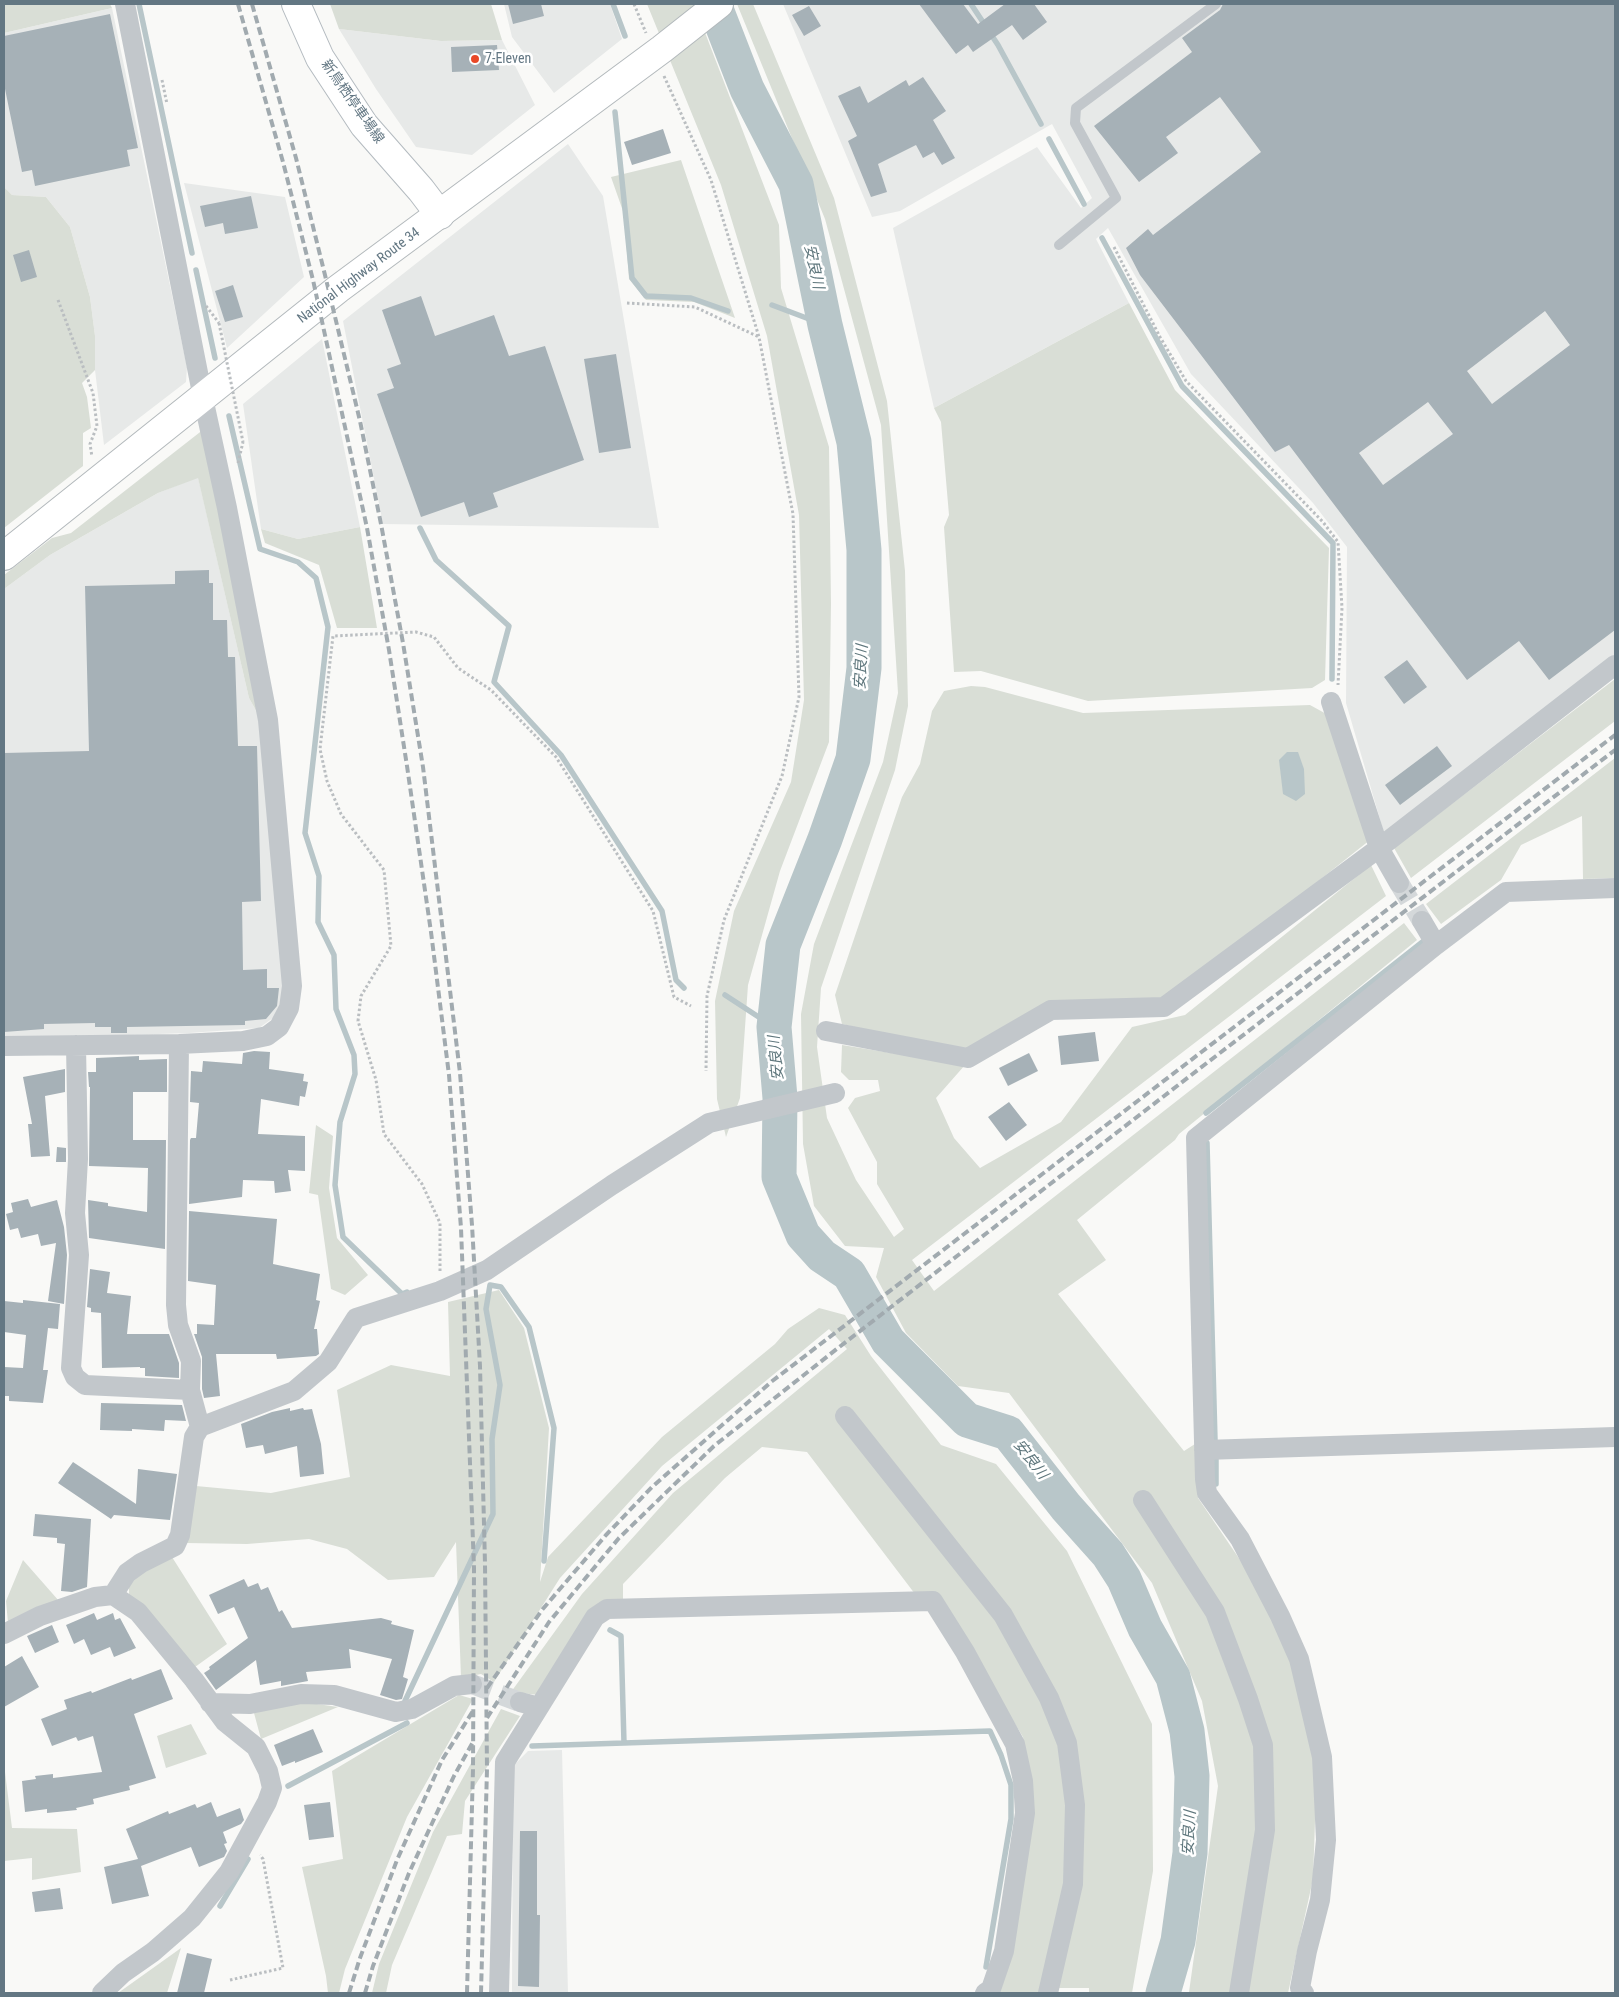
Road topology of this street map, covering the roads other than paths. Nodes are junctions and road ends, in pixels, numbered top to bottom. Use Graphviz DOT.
graph roads {
  1 [pos="126,4"];
  2 [pos="296,4"];
  3 [pos="719,4"];
  4 [pos="1216,4"];
  5 [pos="440,216"];
  6 [pos="1059,245"];
  7 [pos="203,398"];
  8 [pos="4,556"];
  9 [pos="1615,665"];
  10 [pos="1331,702"];
  11 [pos="1379,848"];
  12 [pos="1399,883"];
  13 [pos="1615,888"];
  14 [pos="1422,921"];
  15 [pos="1436,945"];
  16 [pos="826,1031"];
  17 [pos="179,1044"];
  18 [pos="76,1045"];
  19 [pos="4,1046"];
  20 [pos="830,1094"];
  21 [pos="190,1390"];
  22 [pos="844,1416"];
  23 [pos="200,1427"];
  24 [pos="1615,1437"];
  25 [pos="1204,1450"];
  26 [pos="1143,1500"];
  27 [pos="113,1595"];
  28 [pos="4,1634"];
  29 [pos="472,1684"];
  30 [pos="520,1702"];
  31 [pos="210,1703"];
  32 [pos="539,1707"];
  33 [pos="102,1993"];
  34 [pos="499,1993"];
  35 [pos="985,1993"];
  36 [pos="1048,1993"];
  37 [pos="1239,1993"];
  38 [pos="1304,1993"];
  1 -- 7 [label="street"];
  2 -- 5 [label="main road, 新鳥栖停車場線"];
  3 -- 5 [label="main road, National Highway Route 34"];
  4 -- 6 [label="lane"];
  5 -- 7 [label="main road, National Highway Route 34"];
  7 -- 8 [label="main road, National Highway Route 34"];
  7 -- 17 [label="street"];
  9 -- 11 [label="street"];
  10 -- 11 [label="street"];
  11 -- 12 [label="street"];
  11 -- 16 [label="street"];
  13 -- 15 [label="street"];
  14 -- 15 [label="street"];
  15 -- 25 [label="street"];
  17 -- 18 [label="street"];
  17 -- 21 [label="street"];
  18 -- 19 [label="street"];
  18 -- 21 [label="street"];
  20 -- 23 [label="street"];
  21 -- 23 [label="street"];
  22 -- 36 [label="street"];
  23 -- 27 [label="street"];
  24 -- 25 [label="street"];
  25 -- 38 [label="street"];
  26 -- 37 [label="street"];
  27 -- 28 [label="street"];
  27 -- 31 [label="street"];
  29 -- 31 [label="street"];
  30 -- 32 [label="street"];
  31 -- 33 [label="street"];
  32 -- 34 [label="street"];
  32 -- 35 [label="street"];
}
